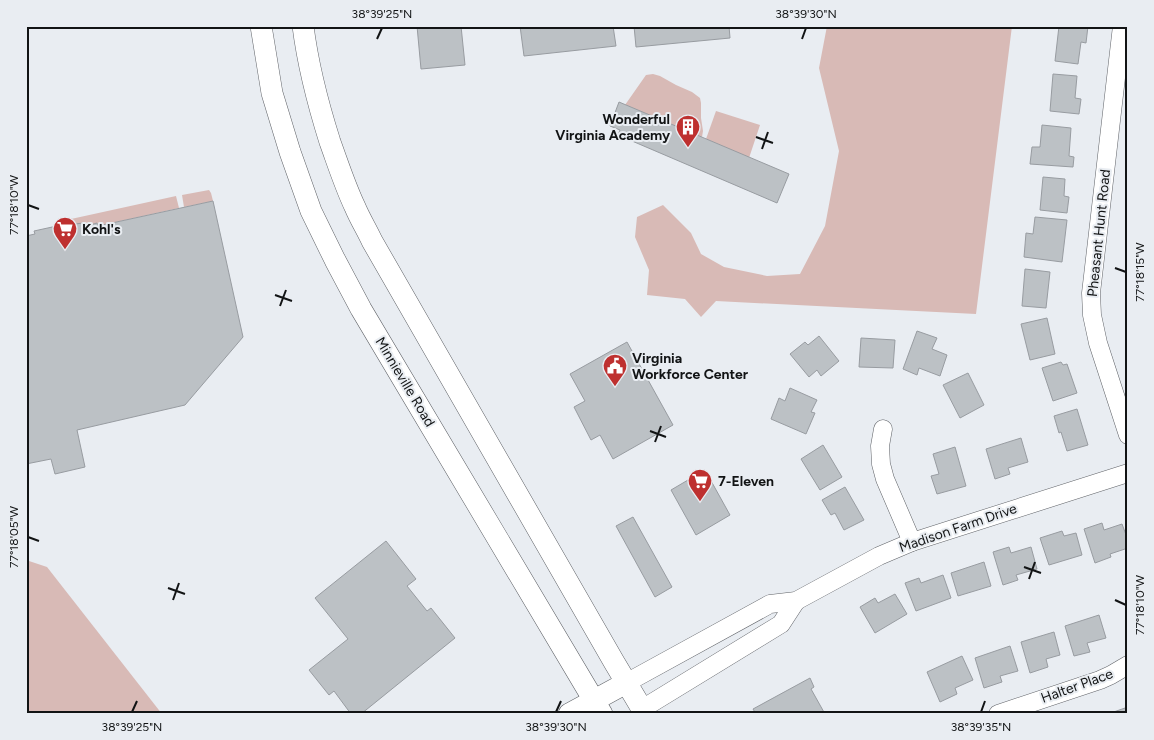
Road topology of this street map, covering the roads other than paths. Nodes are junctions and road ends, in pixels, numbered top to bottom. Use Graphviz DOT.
graph roads {
  1 [pos="261,26"];
  2 [pos="303,26"];
  3 [pos="1122,26"];
  4 [pos="883,429"];
  5 [pos="1128,436"];
  6 [pos="1128,473"];
  7 [pos="912,542"];
  8 [pos="796,601"];
  9 [pos="1128,665"];
  10 [pos="626,683"];
  11 [pos="598,707"];
  12 [pos="641,712"];
  13 [pos="569,714"];
  14 [pos="998,714"];
  1 -- 11 [label="main road, Minnieville Road"];
  2 -- 10 [label="main road"];
  3 -- 5 [label="street, Pheasant Hunt Road"];
  4 -- 7 [label="street"];
  6 -- 7 [label="street, Madison Farm Drive"];
  7 -- 8 [label="street, Madison Farm Drive"];
  8 -- 10 [label="street, Madison Farm Drive"];
  8 -- 12 [label="street, Madison Farm Drive"];
  9 -- 14 [label="street, Halter Place"];
  10 -- 11 [label="main road"];
  10 -- 12 [label="main road"];
  11 -- 13 [label="main road"];
}
